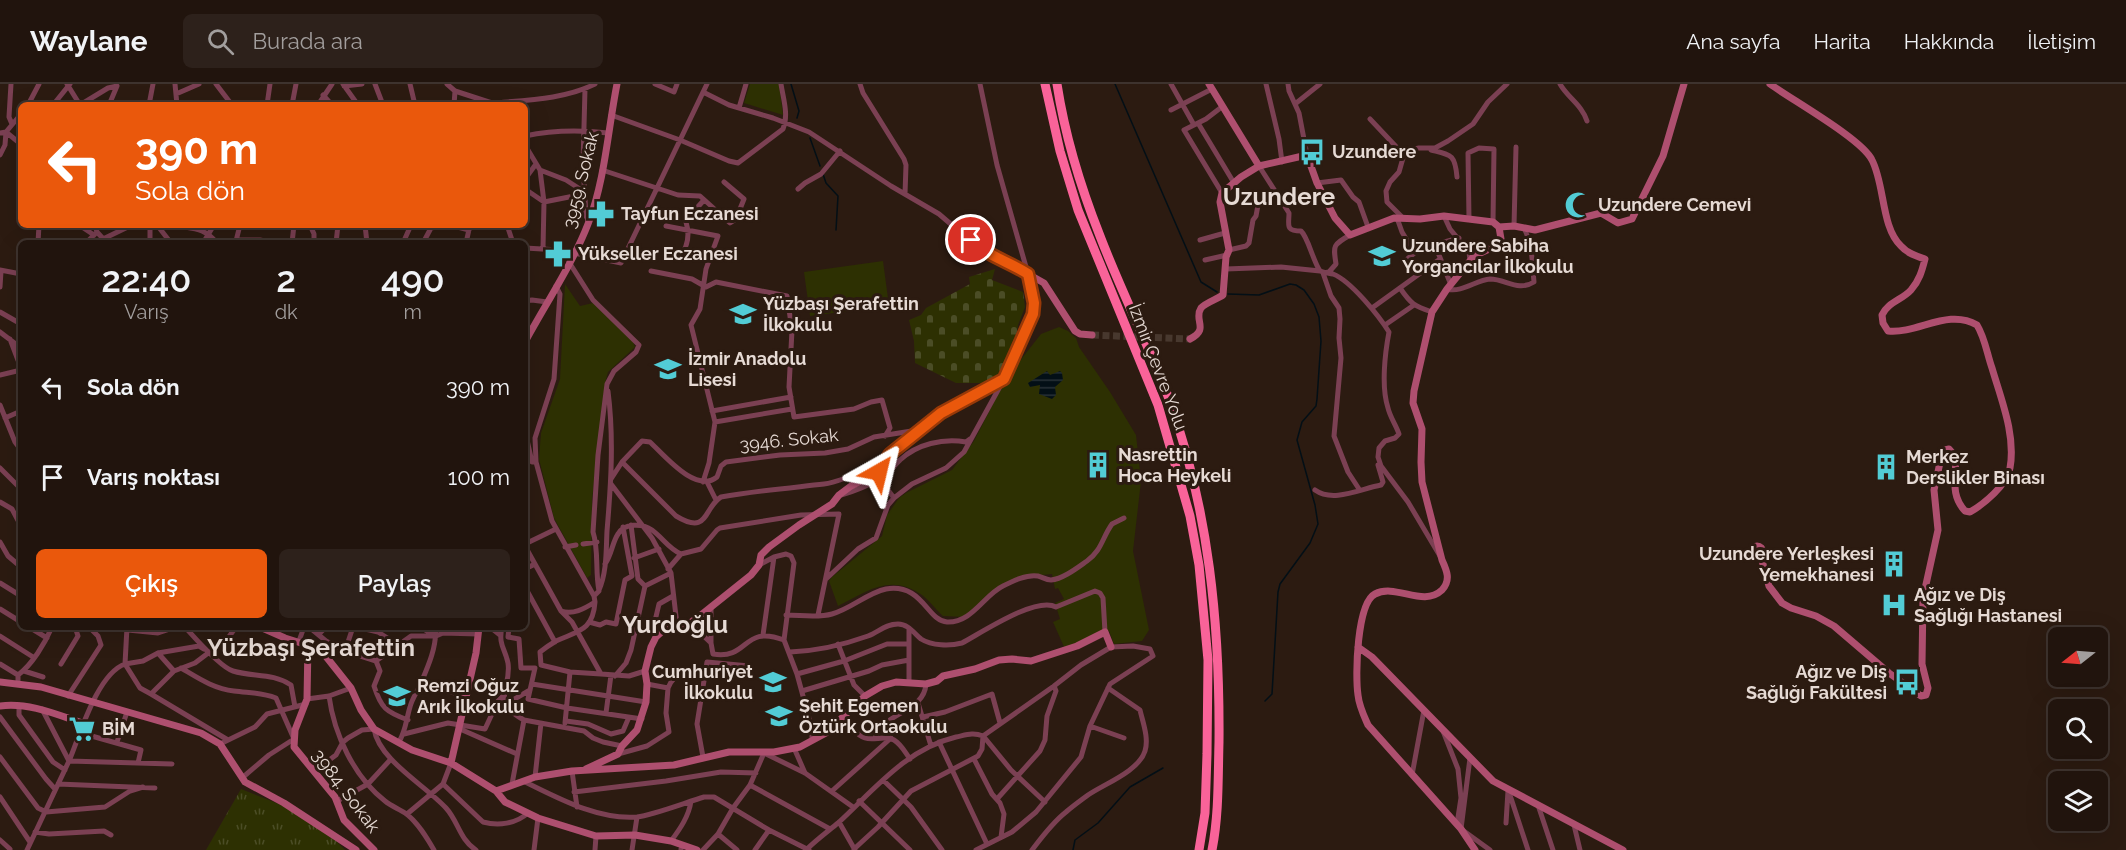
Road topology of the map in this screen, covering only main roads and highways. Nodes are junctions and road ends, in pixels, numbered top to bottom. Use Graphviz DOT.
graph roads {
  1 [pos="1045,84"];
  2 [pos="1058,84"];
  3 [pos="1199,850"];
  4 [pos="1212,850"];
  1 -- 3 [label="highway, İzmir Çevre Yolu"];
  2 -- 4 [label="highway, İzmir Çevre Yolu"];
}
